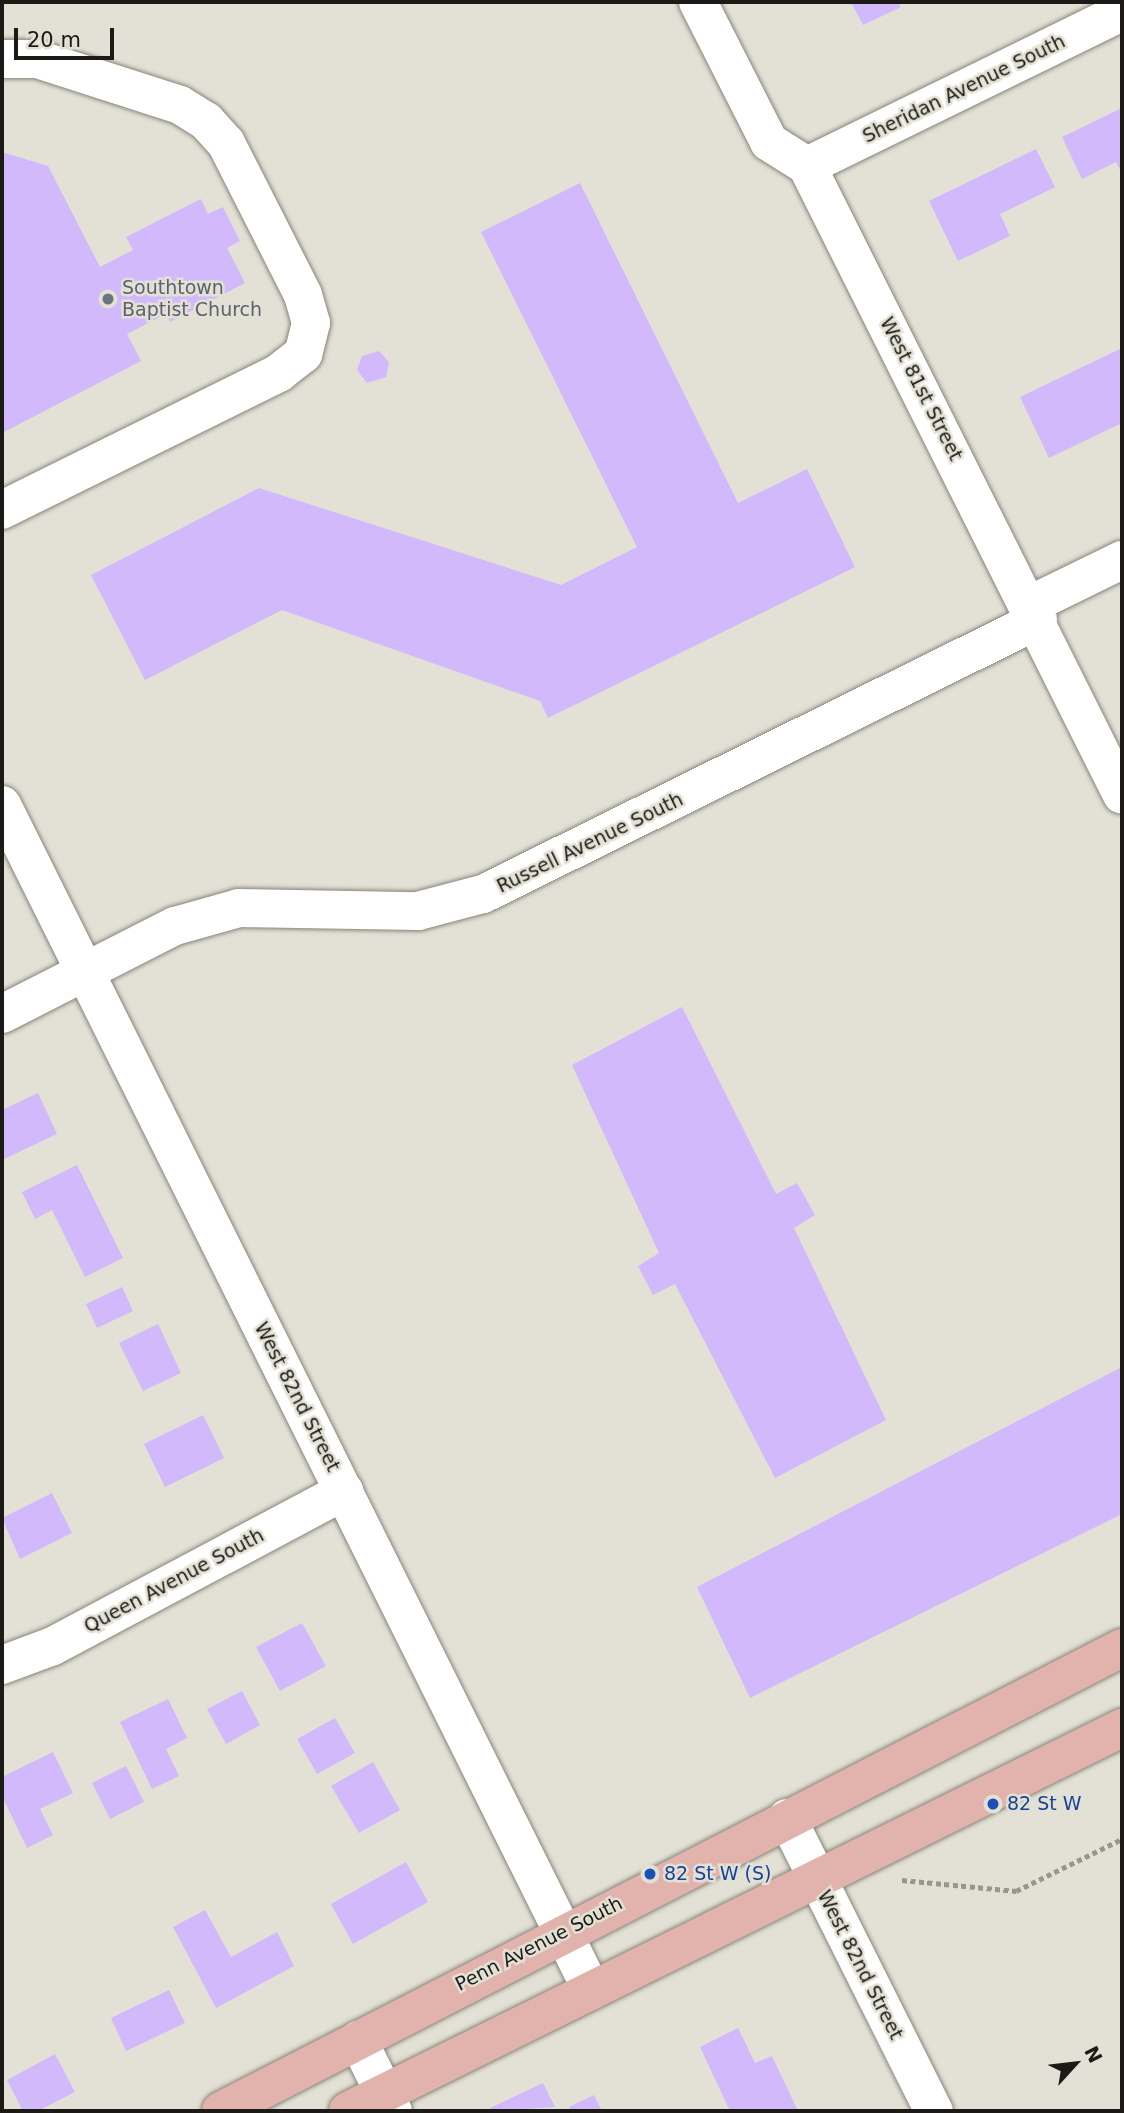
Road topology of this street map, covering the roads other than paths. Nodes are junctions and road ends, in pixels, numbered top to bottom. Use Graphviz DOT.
graph roads {
  1 [pos="698,2"];
  2 [pos="1122,12"];
  3 [pos="2,59"];
  4 [pos="807,166"];
  5 [pos="2,510"];
  6 [pos="1122,560"];
  7 [pos="1035,612"];
  8 [pos="1122,795"];
  9 [pos="2,806"];
  10 [pos="85,973"];
  11 [pos="2,1014"];
  12 [pos="344,1491"];
  13 [pos="1122,1648"];
  14 [pos="2,1665"];
  15 [pos="1122,1728"];
  16 [pos="787,1818"];
  17 [pos="815,1877"];
  18 [pos="563,1930"];
  19 [pos="591,1989"];
  20 [pos="358,2040"];
  21 [pos="388,2102"];
  22 [pos="221,2111"];
  23 [pos="348,2111"];
  24 [pos="934,2111"];
  1 -- 4 [label="street"];
  2 -- 4 [label="street, Sheridan Avenue South"];
  3 -- 5 [label="street"];
  4 -- 7 [label="street, West 81st Street"];
  6 -- 7 [label="street, Russell Avenue South"];
  7 -- 8 [label="street, West 81st Street"];
  7 -- 10 [label="street, Russell Avenue South"];
  9 -- 10 [label="street, West 82nd Street"];
  10 -- 11 [label="street, Russell Avenue South"];
  10 -- 12 [label="street, West 82nd Street"];
  12 -- 14 [label="street, Queen Avenue South"];
  12 -- 18 [label="street, West 82nd Street"];
  13 -- 16 [label="main road, Penn Avenue South"];
  15 -- 17 [label="main road"];
  16 -- 17 [label="street, West 82nd Street"];
  16 -- 18 [label="main road, Penn Avenue South"];
  17 -- 19 [label="main road"];
  17 -- 24 [label="street, West 82nd Street"];
  18 -- 19 [label="street, West 82nd Street"];
  18 -- 20 [label="main road, Penn Avenue South"];
  19 -- 21 [label="main road"];
  20 -- 21 [label="street"];
  20 -- 22 [label="main road, Penn Avenue South"];
  21 -- 23 [label="main road"];
}
